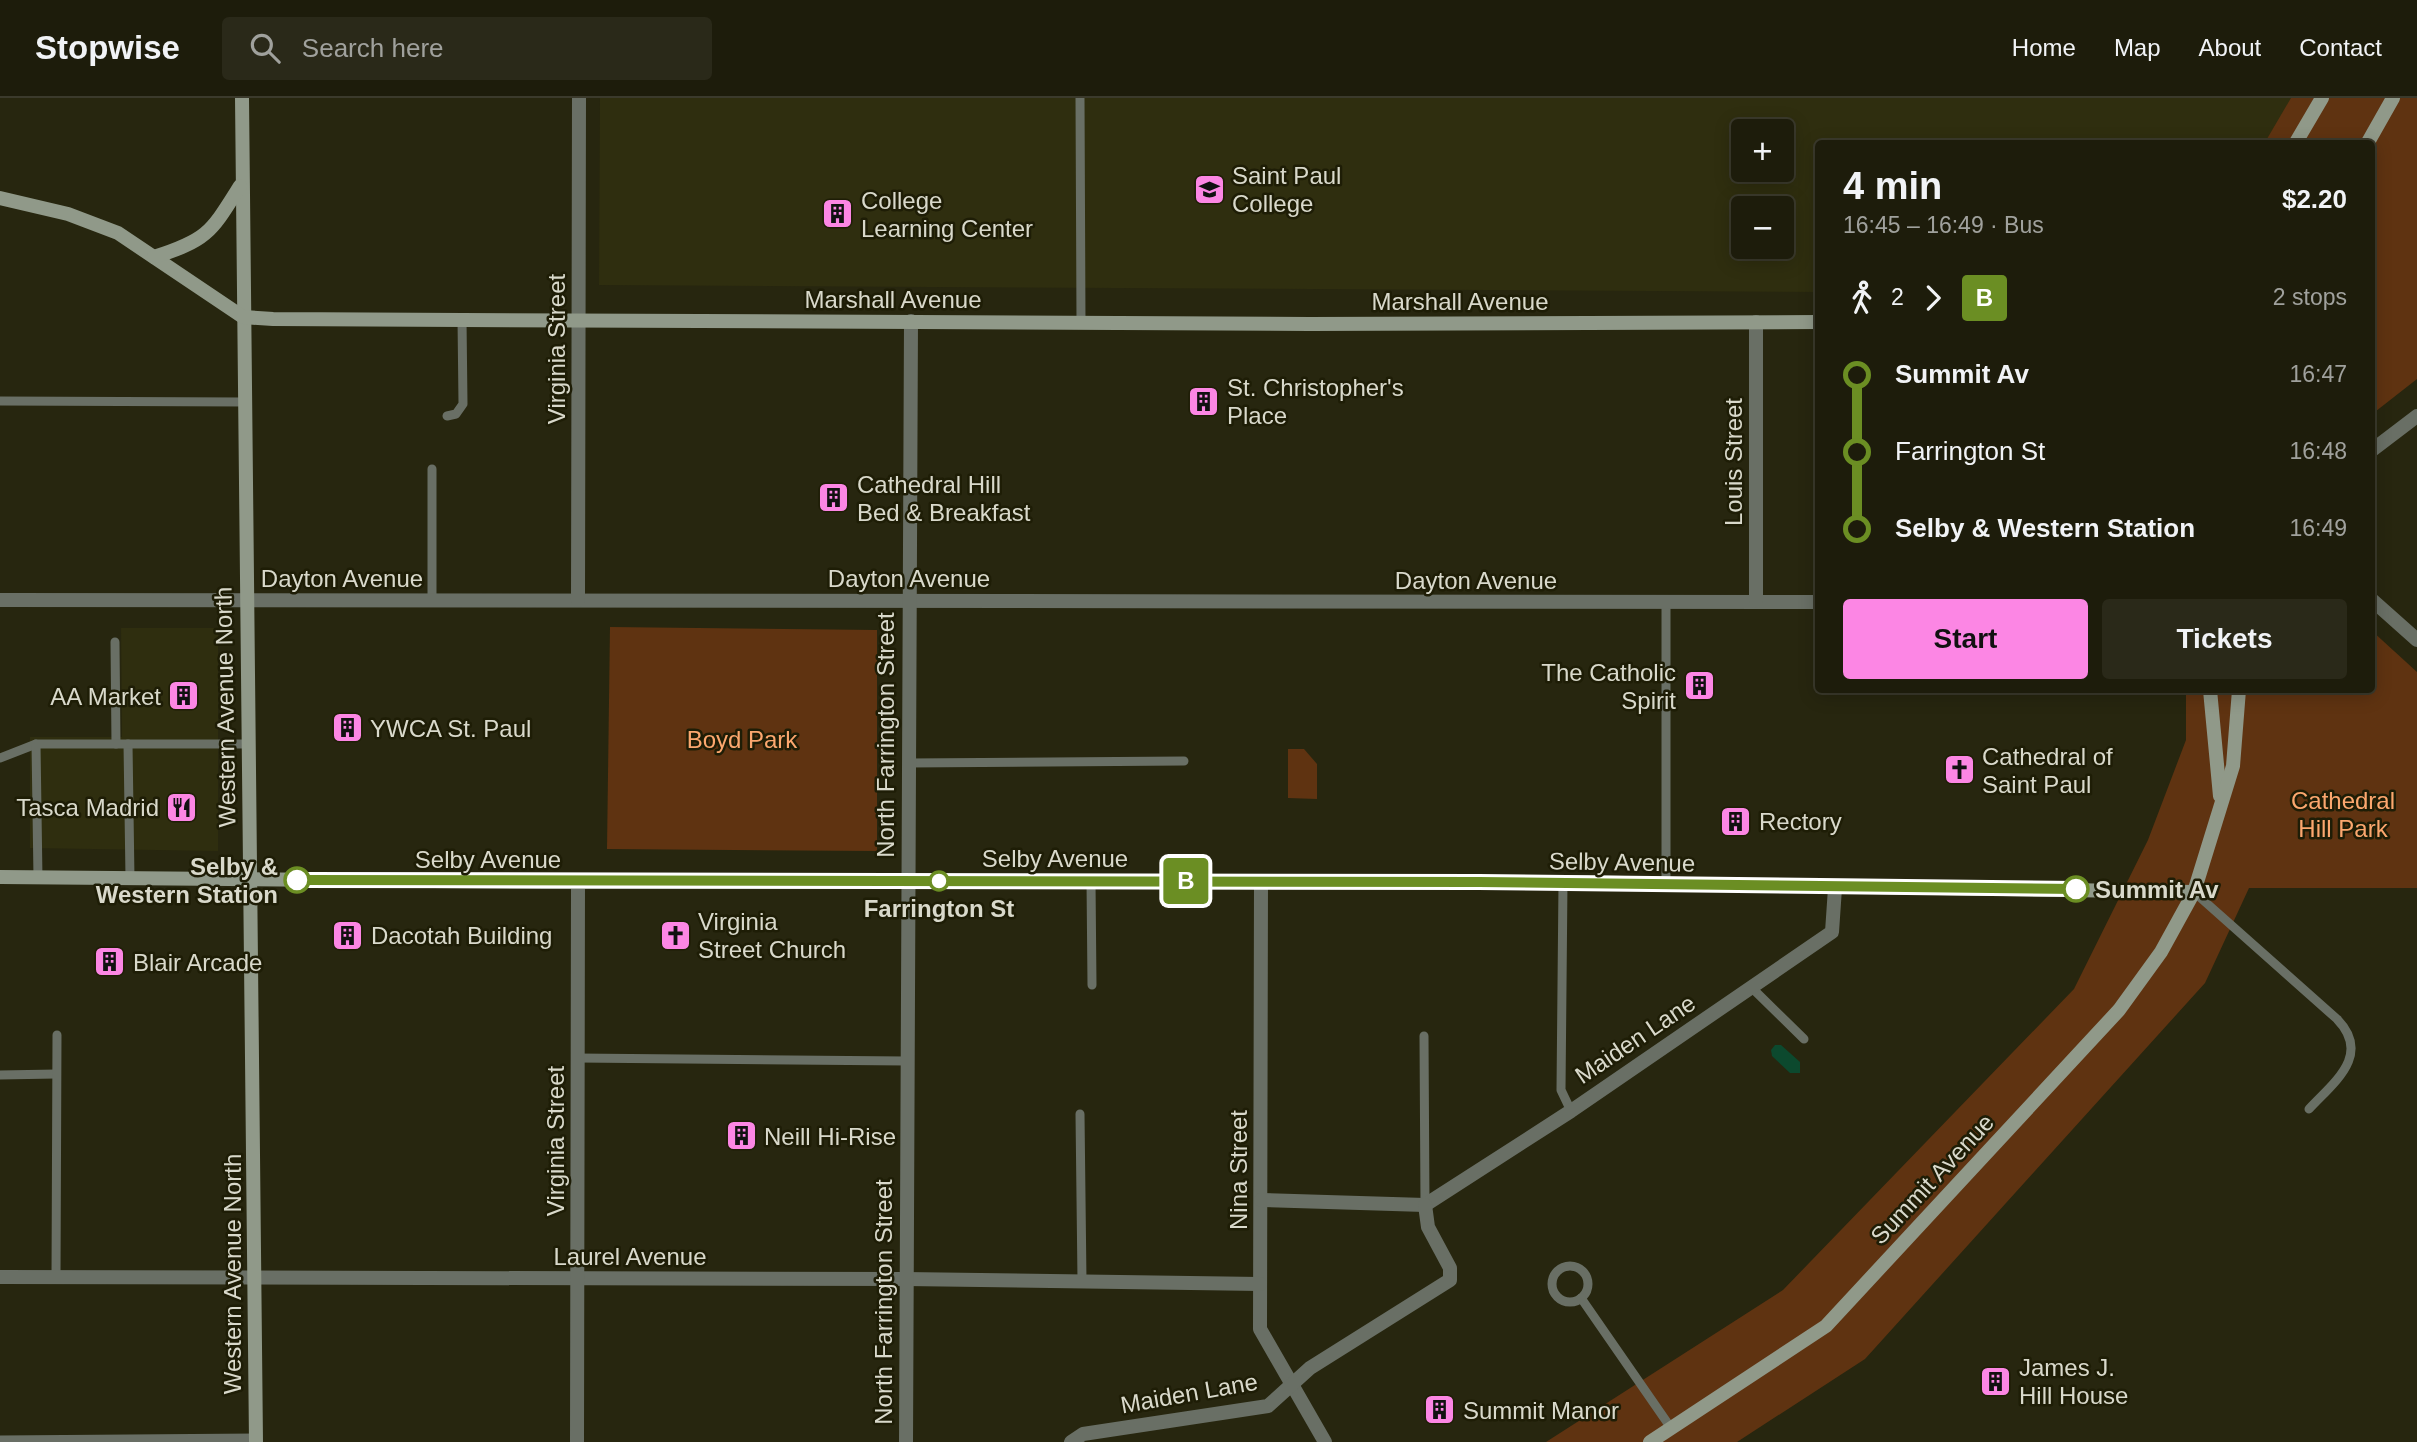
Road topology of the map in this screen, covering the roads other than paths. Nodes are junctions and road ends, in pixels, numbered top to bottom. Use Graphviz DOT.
graph roads {
  1 [pos="242,98"];
  2 [pos="579,98"];
  3 [pos="1080,98"];
  4 [pos="2322,98"];
  5 [pos="2393,98"];
  6 [pos="2297,140"];
  7 [pos="2369,140"];
  8 [pos="241,184"];
  9 [pos="0,198"];
  10 [pos="154,257"];
  11 [pos="243,317"];
  12 [pos="462,319"];
  13 [pos="579,320"];
  14 [pos="911,321"];
  15 [pos="1081,322"];
  16 [pos="1756,322"];
  17 [pos="1815,322"];
  18 [pos="0,401"];
  19 [pos="244,402"];
  20 [pos="447,416"];
  21 [pos="2417,416"];
  22 [pos="2375,448"];
  23 [pos="432,469"];
  24 [pos="0,600"];
  25 [pos="432,600"];
  26 [pos="578,600"];
  27 [pos="907,600"];
  28 [pos="246,601"];
  29 [pos="1756,601"];
  30 [pos="1815,602"];
  31 [pos="2375,602"];
  32 [pos="1667,603"];
  33 [pos="2417,639"];
  34 [pos="114,642"];
  35 [pos="2210,693"];
  36 [pos="2239,693"];
  37 [pos="36,744"];
  38 [pos="117,744"];
  39 [pos="128,744"];
  40 [pos="248,744"];
  41 [pos="0,758"];
  42 [pos="1184,761"];
  43 [pos="908,763"];
  44 [pos="2221,798"];
  45 [pos="0,877"];
  46 [pos="38,878"];
  47 [pos="130,878"];
  48 [pos="251,880"];
  49 [pos="908,881"];
  50 [pos="1091,881"];
  51 [pos="1261,881"];
  52 [pos="578,882"];
  53 [pos="1563,882"];
  54 [pos="1666,886"];
  55 [pos="1835,888"];
  56 [pos="2193,892"];
  57 [pos="1092,985"];
  58 [pos="1752,988"];
  59 [pos="57,1035"];
  60 [pos="1424,1036"];
  61 [pos="1804,1039"];
  62 [pos="578,1058"];
  63 [pos="906,1061"];
  64 [pos="57,1074"];
  65 [pos="0,1075"];
  66 [pos="2309,1109"];
  67 [pos="1571,1111"];
  68 [pos="1080,1114"];
  69 [pos="1261,1200"];
  70 [pos="1425,1205"];
  71 [pos="0,1277"];
  72 [pos="57,1277"];
  73 [pos="255,1278"];
  74 [pos="579,1279"];
  75 [pos="905,1279"];
  76 [pos="1082,1281"];
  77 [pos="1261,1284"];
  78 [pos="1581,1298"];
  79 [pos="1291,1384"];
  80 [pos="1671,1428"];
  81 [pos="0,1440"];
  82 [pos="256,1440"];
  83 [pos="578,1442"];
  84 [pos="906,1442"];
  85 [pos="1071,1442"];
  86 [pos="1325,1442"];
  87 [pos="1650,1442"];
  1 -- 8 [label="street, Western Avenue North"];
  2 -- 13 [label="street, Virginia Street"];
  3 -- 15 [label="lane"];
  4 -- 6 [label="street"];
  5 -- 7 [label="street"];
  8 -- 10 [label="street"];
  8 -- 11 [label="street, Western Avenue North"];
  9 -- 10 [label="street"];
  10 -- 11 [label="street"];
  11 -- 12 [label="street, Marshall Avenue"];
  11 -- 19 [label="street, Western Avenue North"];
  12 -- 13 [label="street, Marshall Avenue"];
  12 -- 20 [label="lane"];
  13 -- 14 [label="street, Marshall Avenue"];
  13 -- 26 [label="street, Virginia Street"];
  14 -- 15 [label="street, Marshall Avenue"];
  14 -- 27 [label="street, North Farrington Street"];
  15 -- 16 [label="street, Marshall Avenue"];
  16 -- 17 [label="street, Marshall Avenue"];
  16 -- 29 [label="street, Louis Street"];
  18 -- 19 [label="lane"];
  19 -- 28 [label="street, Western Avenue North"];
  21 -- 22 [label="street"];
  23 -- 25 [label="lane"];
  24 -- 28 [label="street, Dayton Avenue"];
  25 -- 26 [label="street, Dayton Avenue"];
  25 -- 28 [label="street, Dayton Avenue"];
  26 -- 27 [label="street, Dayton Avenue"];
  27 -- 32 [label="street, Dayton Avenue"];
  27 -- 43 [label="street, North Farrington Street"];
  28 -- 40 [label="street, Western Avenue North"];
  29 -- 30 [label="street, Dayton Avenue"];
  29 -- 32 [label="street, Dayton Avenue"];
  31 -- 33 [label="street"];
  32 -- 54 [label="lane"];
  34 -- 38 [label="lane"];
  35 -- 44 [label="street"];
  36 -- 44 [label="street, Summit Avenue"];
  37 -- 38 [label="lane"];
  37 -- 41 [label="lane"];
  37 -- 46 [label="lane"];
  38 -- 39 [label="lane"];
  39 -- 40 [label="lane"];
  39 -- 47 [label="lane"];
  40 -- 48 [label="street, Western Avenue North"];
  42 -- 43 [label="lane"];
  43 -- 49 [label="street, North Farrington Street"];
  44 -- 56 [label="street, Summit Avenue"];
  45 -- 46 [label="street, Selby Avenue"];
  46 -- 47 [label="street, Selby Avenue"];
  47 -- 48 [label="street, Selby Avenue"];
  48 -- 52 [label="street, Selby Avenue"];
  48 -- 73 [label="street, Western Avenue North"];
  49 -- 50 [label="street, Selby Avenue"];
  49 -- 52 [label="street, Selby Avenue"];
  49 -- 63 [label="street, North Farrington Street"];
  50 -- 51 [label="street, Selby Avenue"];
  50 -- 57 [label="lane"];
  51 -- 53 [label="street, Selby Avenue"];
  51 -- 69 [label="street, Nina Street"];
  52 -- 62 [label="street, Virginia Street"];
  53 -- 54 [label="street, Selby Avenue"];
  53 -- 67 [label="lane"];
  54 -- 55 [label="street, Selby Avenue"];
  55 -- 56 [label="street, Selby Avenue"];
  55 -- 58 [label="street, Maiden Lane"];
  56 -- 66 [label="lane"];
  56 -- 80 [label="street, Summit Avenue"];
  58 -- 61 [label="lane"];
  58 -- 67 [label="street, Maiden Lane"];
  59 -- 64 [label="lane"];
  60 -- 70 [label="lane"];
  62 -- 63 [label="lane"];
  62 -- 74 [label="street, Virginia Street"];
  63 -- 75 [label="street, North Farrington Street"];
  64 -- 65 [label="lane"];
  64 -- 72 [label="lane"];
  67 -- 70 [label="street, Maiden Lane"];
  68 -- 76 [label="lane"];
  69 -- 70 [label="street"];
  69 -- 77 [label="street, Nina Street"];
  70 -- 79 [label="street, Maiden Lane"];
  71 -- 72 [label="street, Laurel Avenue"];
  72 -- 73 [label="street, Laurel Avenue"];
  73 -- 74 [label="street, Laurel Avenue"];
  73 -- 82 [label="street, Western Avenue North"];
  74 -- 75 [label="street, Laurel Avenue"];
  74 -- 83 [label="street, Virginia Street"];
  75 -- 76 [label="street, Laurel Avenue"];
  75 -- 84 [label="street, North Farrington Street"];
  76 -- 77 [label="street, Laurel Avenue"];
  77 -- 79 [label="street, Nina Street"];
  78 -- 78 [label="lane"];
  78 -- 80 [label="lane"];
  79 -- 85 [label="street, Maiden Lane"];
  79 -- 86 [label="street, Nina Street"];
  80 -- 87 [label="street, Summit Avenue"];
  81 -- 82 [label="lane"];
}
